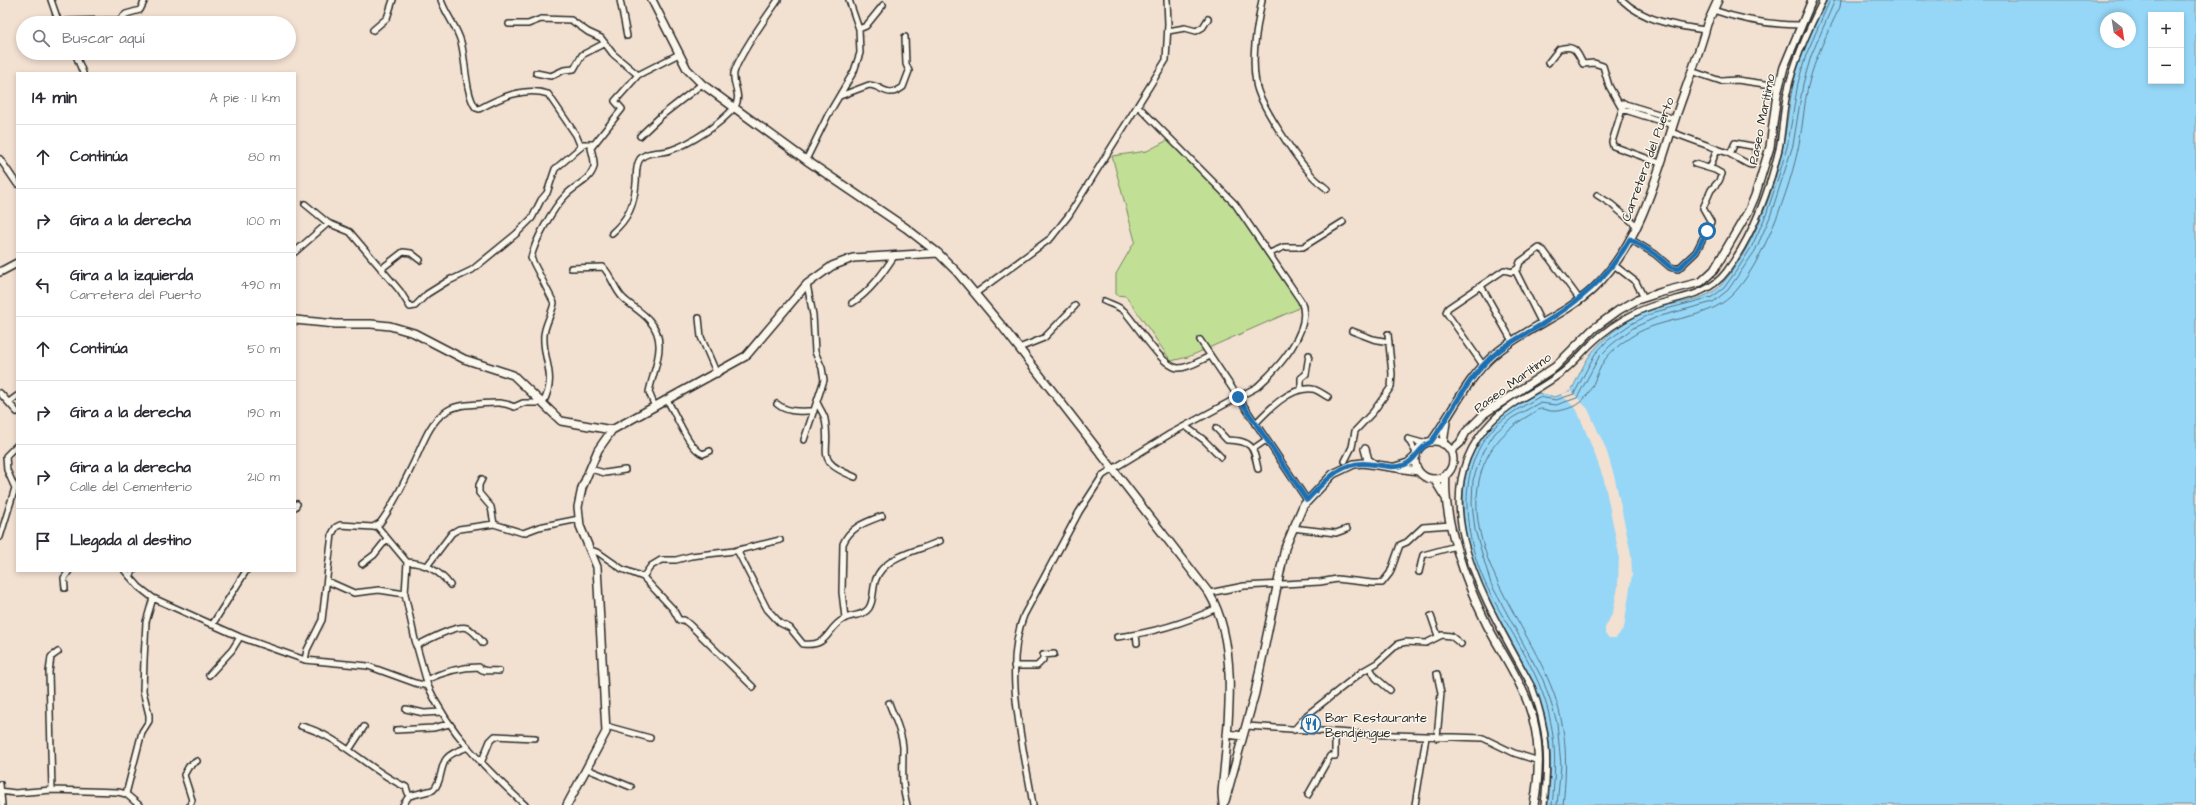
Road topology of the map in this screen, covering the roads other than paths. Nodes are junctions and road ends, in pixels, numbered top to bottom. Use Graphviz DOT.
graph roads {
  1 [pos="51,0"];
  2 [pos="145,0"];
  3 [pos="393,0"];
  4 [pos="441,0"];
  5 [pos="620,0"];
  6 [pos="652,0"];
  7 [pos="778,0"];
  8 [pos="850,0"];
  9 [pos="1167,0"];
  10 [pos="1262,0"];
  11 [pos="1622,0"];
  12 [pos="1718,0"];
  13 [pos="1812,0"];
  14 [pos="1823,0"];
  15 [pos="883,5"];
  16 [pos="1713,10"];
  17 [pos="57,16"];
  18 [pos="124,16"];
  19 [pos="1208,19"];
  20 [pos="509,24"];
  21 [pos="1801,25"];
  22 [pos="859,29"];
  23 [pos="373,30"];
  24 [pos="1706,30"];
  25 [pos="1168,31"];
  26 [pos="627,36"];
  27 [pos="905,37"];
  28 [pos="605,43"];
  29 [pos="679,54"];
  30 [pos="78,60"];
  31 [pos="1548,62"];
  32 [pos="1691,71"];
  33 [pos="83,72"];
  34 [pos="536,73"];
  35 [pos="638,75"];
  36 [pos="702,84"];
  37 [pos="1779,86"];
  38 [pos="839,97"];
  39 [pos="1622,103"];
  40 [pos="1138,106"];
  41 [pos="734,108"];
  42 [pos="1622,109"];
  43 [pos="1673,125"];
  44 [pos="640,136"];
  45 [pos="581,144"];
  46 [pos="594,144"];
  47 [pos="1717,149"];
  48 [pos="1730,154"];
  49 [pos="0,159"];
  50 [pos="806,160"];
  51 [pos="1660,163"];
  52 [pos="1695,164"];
  53 [pos="1710,168"];
  54 [pos="16,183"];
  55 [pos="1327,189"];
  56 [pos="1597,195"];
  57 [pos="305,204"];
  58 [pos="1342,222"];
  59 [pos="328,223"];
  60 [pos="1637,226"];
  61 [pos="612,233"];
  62 [pos="1630,239"];
  63 [pos="296,251"];
  64 [pos="938,253"];
  65 [pos="1270,253"];
  66 [pos="895,255"];
  67 [pos="420,260"];
  68 [pos="16,264"];
  69 [pos="1614,265"];
  70 [pos="571,268"];
  71 [pos="381,269"];
  72 [pos="1515,270"];
  73 [pos="0,272"];
  74 [pos="456,276"];
  75 [pos="449,281"];
  76 [pos="807,284"];
  77 [pos="1482,286"];
  78 [pos="976,294"];
  79 [pos="1644,298"];
  80 [pos="1580,300"];
  81 [pos="1104,301"];
  82 [pos="852,303"];
  83 [pos="1075,306"];
  84 [pos="699,318"];
  85 [pos="296,320"];
  86 [pos="1542,324"];
  87 [pos="1352,331"];
  88 [pos="1388,334"];
  89 [pos="1200,340"];
  90 [pos="1512,341"];
  91 [pos="1389,342"];
  92 [pos="1019,348"];
  93 [pos="1309,355"];
  94 [pos="1210,356"];
  95 [pos="1484,365"];
  96 [pos="717,374"];
  97 [pos="1301,389"];
  98 [pos="0,393"];
  99 [pos="16,397"];
  100 [pos="1238,397"];
  101 [pos="1328,397"];
  102 [pos="667,400"];
  103 [pos="9,402"];
  104 [pos="817,402"];
  105 [pos="543,403"];
  106 [pos="776,404"];
  107 [pos="655,407"];
  108 [pos="16,411"];
  109 [pos="814,411"];
  110 [pos="1447,418"];
  111 [pos="1255,424"];
  112 [pos="1185,426"];
  113 [pos="1216,428"];
  114 [pos="612,430"];
  115 [pos="804,440"];
  116 [pos="1266,440"];
  117 [pos="1428,443"];
  118 [pos="1443,444"];
  119 [pos="16,446"];
  120 [pos="1253,449"];
  121 [pos="1365,449"];
  122 [pos="710,451"];
  123 [pos="1450,451"];
  124 [pos="1416,455"];
  125 [pos="1221,457"];
  126 [pos="1345,461"];
  127 [pos="1374,464"];
  128 [pos="1113,468"];
  129 [pos="1393,468"];
  130 [pos="590,469"];
  131 [pos="1258,469"];
  132 [pos="625,470"];
  133 [pos="1418,470"];
  134 [pos="1446,474"];
  135 [pos="855,477"];
  136 [pos="482,479"];
  137 [pos="1434,479"];
  138 [pos="1307,500"];
  139 [pos="1447,501"];
  140 [pos="882,516"];
  141 [pos="579,519"];
  142 [pos="494,524"];
  143 [pos="1451,524"];
  144 [pos="376,526"];
  145 [pos="1292,528"];
  146 [pos="1347,529"];
  147 [pos="0,537"];
  148 [pos="386,540"];
  149 [pos="780,540"];
  150 [pos="940,540"];
  151 [pos="1456,546"];
  152 [pos="591,550"];
  153 [pos="737,550"];
  154 [pos="407,562"];
  155 [pos="362,564"];
  156 [pos="427,566"];
  157 [pos="68,572"];
  158 [pos="126,572"];
  159 [pos="132,572"];
  160 [pos="245,572"];
  161 [pos="1419,572"];
  162 [pos="130,577"];
  163 [pos="643,577"];
  164 [pos="327,581"];
  165 [pos="1278,583"];
  166 [pos="450,585"];
  167 [pos="65,588"];
  168 [pos="1209,593"];
  169 [pos="405,594"];
  170 [pos="153,598"];
  171 [pos="1217,608"];
  172 [pos="1431,616"];
  173 [pos="845,618"];
  174 [pos="212,625"];
  175 [pos="1136,635"];
  176 [pos="1438,636"];
  177 [pos="240,637"];
  178 [pos="1117,637"];
  179 [pos="483,643"];
  180 [pos="1137,643"];
  181 [pos="1461,644"];
  182 [pos="416,646"];
  183 [pos="58,652"];
  184 [pos="1054,654"];
  185 [pos="305,660"];
  186 [pos="1014,666"];
  187 [pos="1370,668"];
  188 [pos="499,671"];
  189 [pos="1437,674"];
  190 [pos="209,675"];
  191 [pos="426,680"];
  192 [pos="428,686"];
  193 [pos="753,687"];
  194 [pos="1390,690"];
  195 [pos="889,703"];
  196 [pos="406,709"];
  197 [pos="440,712"];
  198 [pos="449,724"];
  199 [pos="301,726"];
  200 [pos="606,726"];
  201 [pos="1246,726"];
  202 [pos="364,727"];
  203 [pos="396,730"];
  204 [pos="1294,730"];
  205 [pos="1335,732"];
  206 [pos="1227,734"];
  207 [pos="1243,736"];
  208 [pos="1426,737"];
  209 [pos="535,738"];
  210 [pos="650,738"];
  211 [pos="1437,738"];
  212 [pos="468,747"];
  213 [pos="349,750"];
  214 [pos="197,761"];
  215 [pos="1539,761"];
  216 [pos="481,763"];
  217 [pos="588,770"];
  218 [pos="0,784"];
  219 [pos="631,787"];
  220 [pos="52,790"];
  221 [pos="1,792"];
  222 [pos="126,794"];
  223 [pos="1308,795"];
  224 [pos="409,796"];
  225 [pos="136,804"];
  226 [pos="2,805"];
  227 [pos="190,805"];
  228 [pos="403,805"];
  229 [pos="525,805"];
  230 [pos="566,805"];
  231 [pos="907,805"];
  232 [pos="1033,805"];
  233 [pos="1224,805"];
  234 [pos="1415,805"];
  235 [pos="1534,805"];
  236 [pos="1544,805"];
  1 -- 17 [label="street"];
  2 -- 18 [label="street"];
  3 -- 23 [label="street"];
  4 -- 45 [label="street"];
  5 -- 26 [label="street"];
  6 -- 29 [label="main road"];
  7 -- 41 [label="street"];
  8 -- 22 [label="street"];
  9 -- 25 [label="street"];
  10 -- 55 [label="street"];
  11 -- 24 [label="street"];
  12 -- 16 [label="main road, Carretera del Puerto"];
  13 -- 21 [label="main road, Paseo Marítimo"];
  14 -- 236 [label="street"];
  15 -- 22 [label="street"];
  16 -- 21 [label="street"];
  16 -- 24 [label="main road, Carretera del Puerto"];
  19 -- 25 [label="street"];
  20 -- 28 [label="street"];
  21 -- 37 [label="main road, Paseo Marítimo"];
  22 -- 38 [label="street"];
  24 -- 32 [label="main road, Carretera del Puerto"];
  25 -- 40 [label="street"];
  27 -- 38 [label="street"];
  28 -- 34 [label="street"];
  28 -- 35 [label="street"];
  29 -- 35 [label="street"];
  29 -- 36 [label="main road"];
  30 -- 33 [label="street"];
  31 -- 39 [label="street"];
  32 -- 37 [label="street"];
  32 -- 43 [label="main road, Carretera del Puerto"];
  35 -- 46 [label="street"];
  36 -- 41 [label="main road"];
  36 -- 44 [label="street"];
  37 -- 79 [label="main road, Paseo Marítimo"];
  38 -- 50 [label="street"];
  39 -- 42 [label="street"];
  39 -- 43 [label="street"];
  40 -- 65 [label="street"];
  40 -- 78 [label="street"];
  41 -- 50 [label="main road"];
  41 -- 61 [label="street"];
  42 -- 43 [label="street"];
  42 -- 51 [label="street"];
  43 -- 47 [label="street"];
  43 -- 51 [label="main road, Carretera del Puerto"];
  45 -- 46 [label="street"];
  45 -- 75 [label="street"];
  46 -- 105 [label="street"];
  47 -- 48 [label="street"];
  47 -- 53 [label="street"];
  48 -- 48 [label="street"];
  49 -- 54 [label="street"];
  50 -- 64 [label="main road"];
  51 -- 60 [label="main road, Carretera del Puerto"];
  52 -- 53 [label="street"];
  53 -- 62 [label="street"];
  56 -- 60 [label="street"];
  57 -- 59 [label="street"];
  58 -- 65 [label="street"];
  59 -- 63 [label="street"];
  59 -- 71 [label="street"];
  60 -- 62 [label="main road, Carretera del Puerto"];
  62 -- 69 [label="main road, Carretera del Puerto"];
  64 -- 66 [label="main road"];
  64 -- 78 [label="main road"];
  65 -- 100 [label="street"];
  66 -- 76 [label="main road"];
  66 -- 82 [label="street"];
  67 -- 71 [label="street"];
  68 -- 73 [label="main road"];
  69 -- 79 [label="street"];
  69 -- 80 [label="main road, Carretera del Puerto"];
  70 -- 107 [label="street"];
  71 -- 75 [label="street"];
  72 -- 77 [label="street"];
  72 -- 80 [label="street"];
  72 -- 86 [label="street"];
  74 -- 75 [label="street"];
  76 -- 96 [label="main road"];
  76 -- 104 [label="street"];
  77 -- 90 [label="street"];
  77 -- 95 [label="street"];
  78 -- 92 [label="main road"];
  79 -- 123 [label="main road, Paseo Marítimo"];
  80 -- 86 [label="main road, Carretera del Puerto"];
  81 -- 94 [label="street"];
  83 -- 92 [label="street"];
  84 -- 96 [label="street"];
  85 -- 105 [label="main road"];
  86 -- 90 [label="main road, Carretera del Puerto"];
  87 -- 91 [label="street"];
  88 -- 91 [label="street"];
  89 -- 94 [label="street"];
  90 -- 95 [label="main road, Carretera del Puerto"];
  91 -- 126 [label="street"];
  92 -- 128 [label="main road"];
  93 -- 97 [label="street"];
  94 -- 100 [label="street"];
  95 -- 110 [label="main road, Carretera del Puerto"];
  96 -- 102 [label="main road"];
  97 -- 101 [label="street"];
  97 -- 111 [label="street"];
  98 -- 103 [label="street"];
  99 -- 103 [label="street"];
  100 -- 111 [label="street"];
  100 -- 112 [label="street"];
  102 -- 107 [label="main road"];
  102 -- 122 [label="street"];
  103 -- 108 [label="street"];
  104 -- 109 [label="street"];
  104 -- 135 [label="street"];
  105 -- 114 [label="main road"];
  105 -- 144 [label="street"];
  106 -- 109 [label="street"];
  107 -- 114 [label="main road"];
  109 -- 115 [label="street"];
  110 -- 117 [label="main road, Carretera del Puerto"];
  110 -- 118 [label="main road, Carretera del Puerto"];
  111 -- 116 [label="street"];
  112 -- 125 [label="street"];
  112 -- 128 [label="street"];
  113 -- 120 [label="street"];
  114 -- 130 [label="main road"];
  116 -- 120 [label="street"];
  116 -- 138 [label="street"];
  117 -- 118 [label="main road"];
  117 -- 124 [label="main road"];
  117 -- 124 [label="street"];
  118 -- 123 [label="main road"];
  119 -- 147 [label="street"];
  120 -- 131 [label="street"];
  121 -- 127 [label="main road"];
  123 -- 134 [label="main road"];
  124 -- 129 [label="main road"];
  124 -- 133 [label="main road"];
  127 -- 129 [label="main road"];
  127 -- 138 [label="main road"];
  128 -- 168 [label="main road"];
  128 -- 186 [label="street"];
  129 -- 133 [label="main road"];
  130 -- 132 [label="street"];
  130 -- 141 [label="main road"];
  133 -- 137 [label="main road"];
  134 -- 137 [label="main road"];
  134 -- 139 [label="main road"];
  136 -- 142 [label="street"];
  137 -- 139 [label="main road"];
  138 -- 145 [label="main road"];
  139 -- 143 [label="main road"];
  140 -- 173 [label="street"];
  141 -- 142 [label="street"];
  141 -- 152 [label="main road"];
  142 -- 156 [label="street"];
  143 -- 151 [label="main road"];
  143 -- 165 [label="street"];
  144 -- 148 [label="street"];
  144 -- 164 [label="street"];
  145 -- 146 [label="street"];
  145 -- 165 [label="main road"];
  148 -- 154 [label="street"];
  148 -- 155 [label="street"];
  149 -- 153 [label="street"];
  150 -- 173 [label="street"];
  151 -- 161 [label="street"];
  151 -- 215 [label="main road"];
  152 -- 163 [label="street"];
  152 -- 200 [label="main road"];
  153 -- 163 [label="street"];
  153 -- 173 [label="street"];
  154 -- 156 [label="street"];
  154 -- 169 [label="street"];
  156 -- 166 [label="street"];
  157 -- 167 [label="street"];
  158 -- 162 [label="street"];
  159 -- 162 [label="street"];
  160 -- 174 [label="street"];
  162 -- 170 [label="street"];
  163 -- 193 [label="street"];
  164 -- 169 [label="street"];
  164 -- 185 [label="street"];
  165 -- 168 [label="street"];
  165 -- 201 [label="main road"];
  168 -- 171 [label="main road"];
  169 -- 182 [label="street"];
  170 -- 174 [label="street"];
  170 -- 222 [label="street"];
  171 -- 175 [label="street"];
  171 -- 206 [label="main road"];
  172 -- 176 [label="street"];
  174 -- 177 [label="street"];
  175 -- 178 [label="street"];
  175 -- 180 [label="street"];
  176 -- 181 [label="street"];
  176 -- 187 [label="street"];
  177 -- 185 [label="street"];
  177 -- 190 [label="street"];
  179 -- 182 [label="street"];
  182 -- 191 [label="street"];
  183 -- 220 [label="street"];
  184 -- 186 [label="street"];
  185 -- 192 [label="street"];
  186 -- 232 [label="street"];
  187 -- 194 [label="street"];
  187 -- 204 [label="street"];
  188 -- 191 [label="street"];
  189 -- 211 [label="street"];
  191 -- 192 [label="street"];
  192 -- 197 [label="street"];
  195 -- 231 [label="street"];
  196 -- 197 [label="street"];
  197 -- 198 [label="street"];
  198 -- 203 [label="street"];
  198 -- 212 [label="street"];
  199 -- 213 [label="street"];
  200 -- 210 [label="street"];
  200 -- 217 [label="main road"];
  201 -- 204 [label="street"];
  201 -- 207 [label="main road"];
  202 -- 213 [label="street"];
  204 -- 205 [label="street"];
  205 -- 208 [label="street"];
  205 -- 223 [label="street"];
  206 -- 207 [label="main road"];
  206 -- 233 [label="main road"];
  207 -- 233 [label="main road"];
  208 -- 211 [label="street"];
  208 -- 234 [label="street"];
  209 -- 216 [label="street"];
  211 -- 215 [label="street"];
  212 -- 216 [label="street"];
  212 -- 224 [label="street"];
  213 -- 224 [label="street"];
  214 -- 227 [label="street"];
  215 -- 235 [label="main road"];
  216 -- 229 [label="street"];
  217 -- 219 [label="street"];
  217 -- 230 [label="main road"];
  218 -- 221 [label="street"];
  220 -- 221 [label="street"];
  220 -- 222 [label="street"];
  221 -- 226 [label="street"];
  222 -- 225 [label="street"];
  224 -- 228 [label="street"];
}
